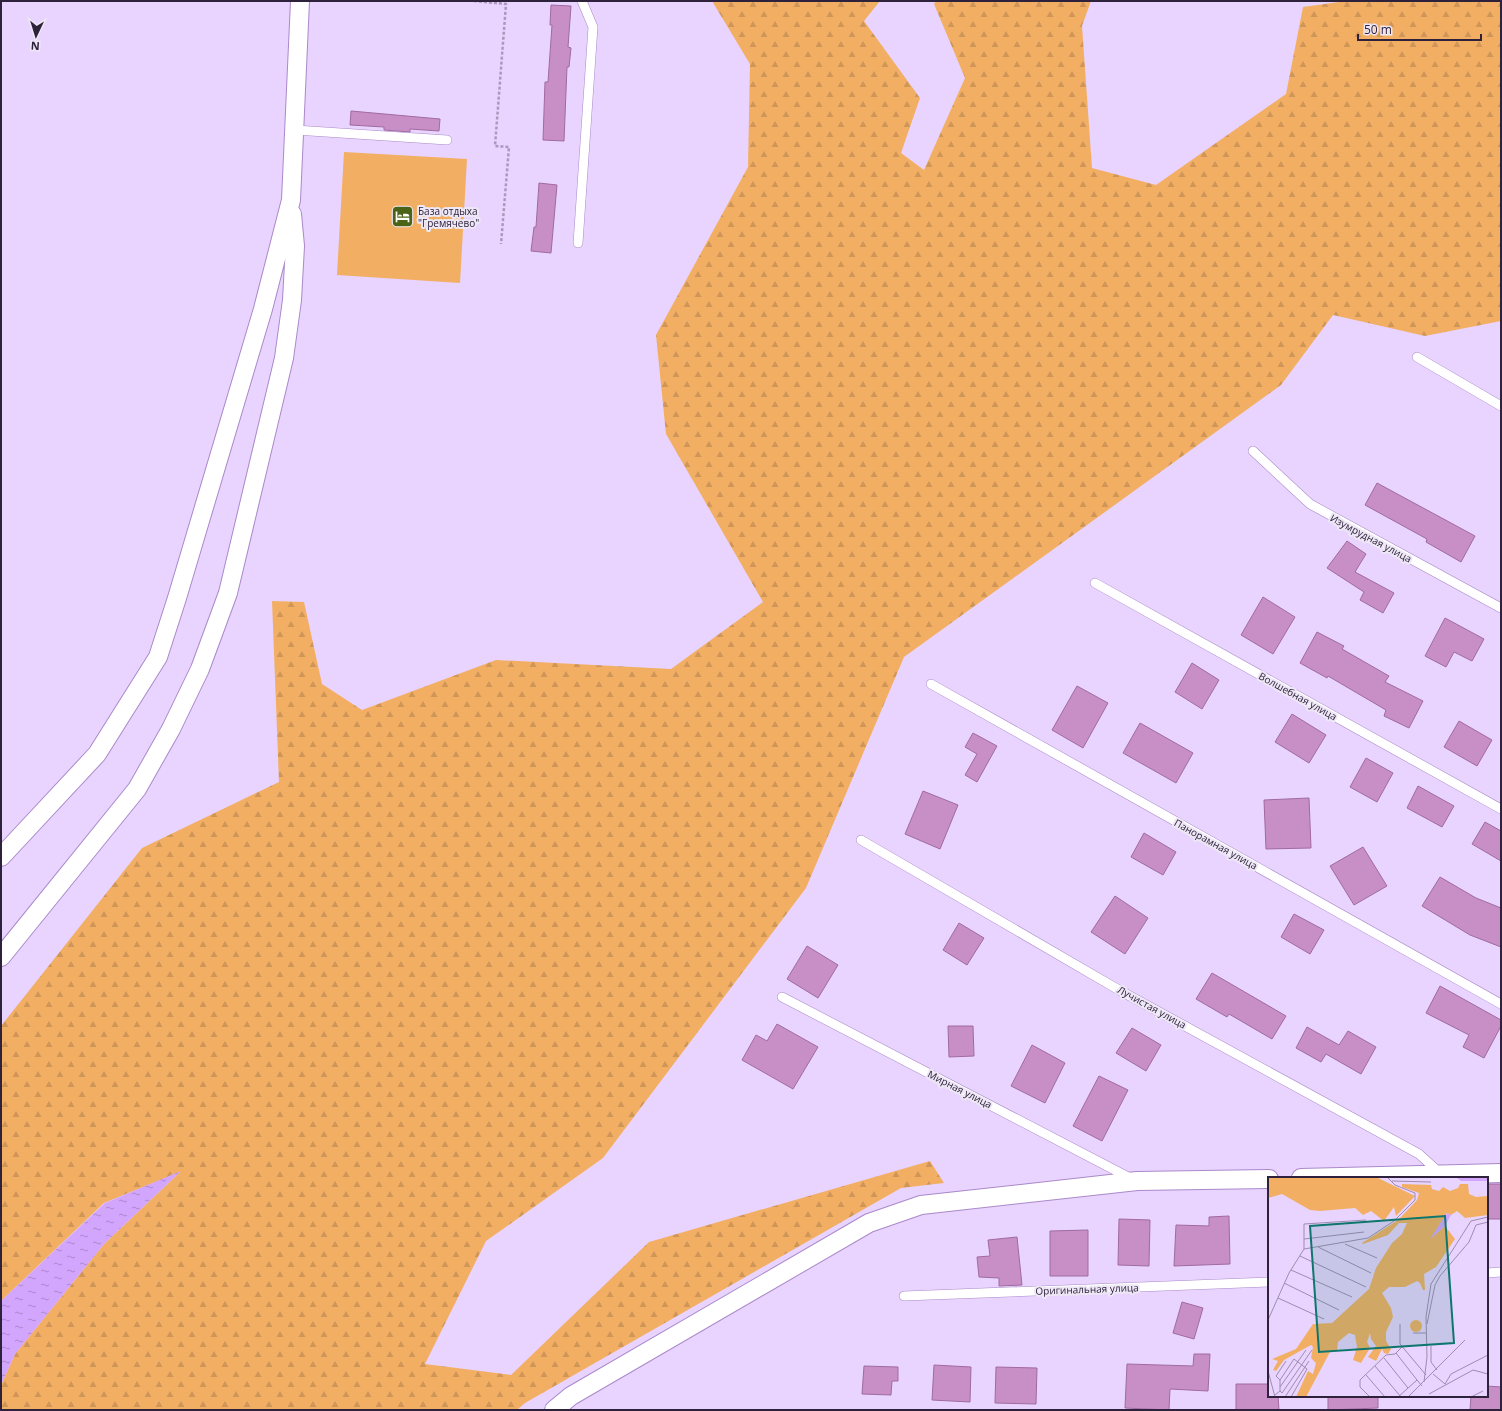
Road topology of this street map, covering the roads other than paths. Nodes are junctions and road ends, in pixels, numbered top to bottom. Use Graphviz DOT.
graph roads {
  1 [pos="300,1"];
  2 [pos="582,1"];
  3 [pos="295,130"];
  4 [pos="447,140"];
  5 [pos="291,200"];
  6 [pos="578,243"];
  7 [pos="1417,357"];
  8 [pos="1501,406"];
  9 [pos="1253,451"];
  10 [pos="1095,584"];
  11 [pos="1501,608"];
  12 [pos="931,684"];
  13 [pos="1501,809"];
  14 [pos="861,840"];
  15 [pos="1,857"];
  16 [pos="1,957"];
  17 [pos="782,997"];
  18 [pos="1501,1004"];
  19 [pos="1501,1173"];
  20 [pos="1442,1175"];
  21 [pos="1347,1177"];
  22 [pos="1268,1179"];
  23 [pos="1137,1181"];
  24 [pos="1501,1272"];
  25 [pos="1488,1273"];
  26 [pos="1268,1282"];
  27 [pos="904,1296"];
  28 [pos="554,1410"];
  1 -- 3 [label="street"];
  2 -- 6 [label="lane"];
  3 -- 4 [label="lane"];
  3 -- 5 [label="street"];
  5 -- 15 [label="street"];
  5 -- 16 [label="street"];
  7 -- 8 [label="lane"];
  9 -- 11 [label="lane, Изумрудная улица"];
  10 -- 13 [label="lane, Волшебная улица"];
  12 -- 18 [label="lane, Панорамная улица"];
  14 -- 20 [label="lane, Лучистая улица"];
  17 -- 23 [label="lane, Мирная улица"];
  19 -- 20 [label="street"];
  20 -- 21 [label="street"];
  22 -- 23 [label="street"];
  23 -- 28 [label="street"];
  24 -- 25 [label="lane"];
  26 -- 27 [label="lane, Оригинальная улица"];
}
